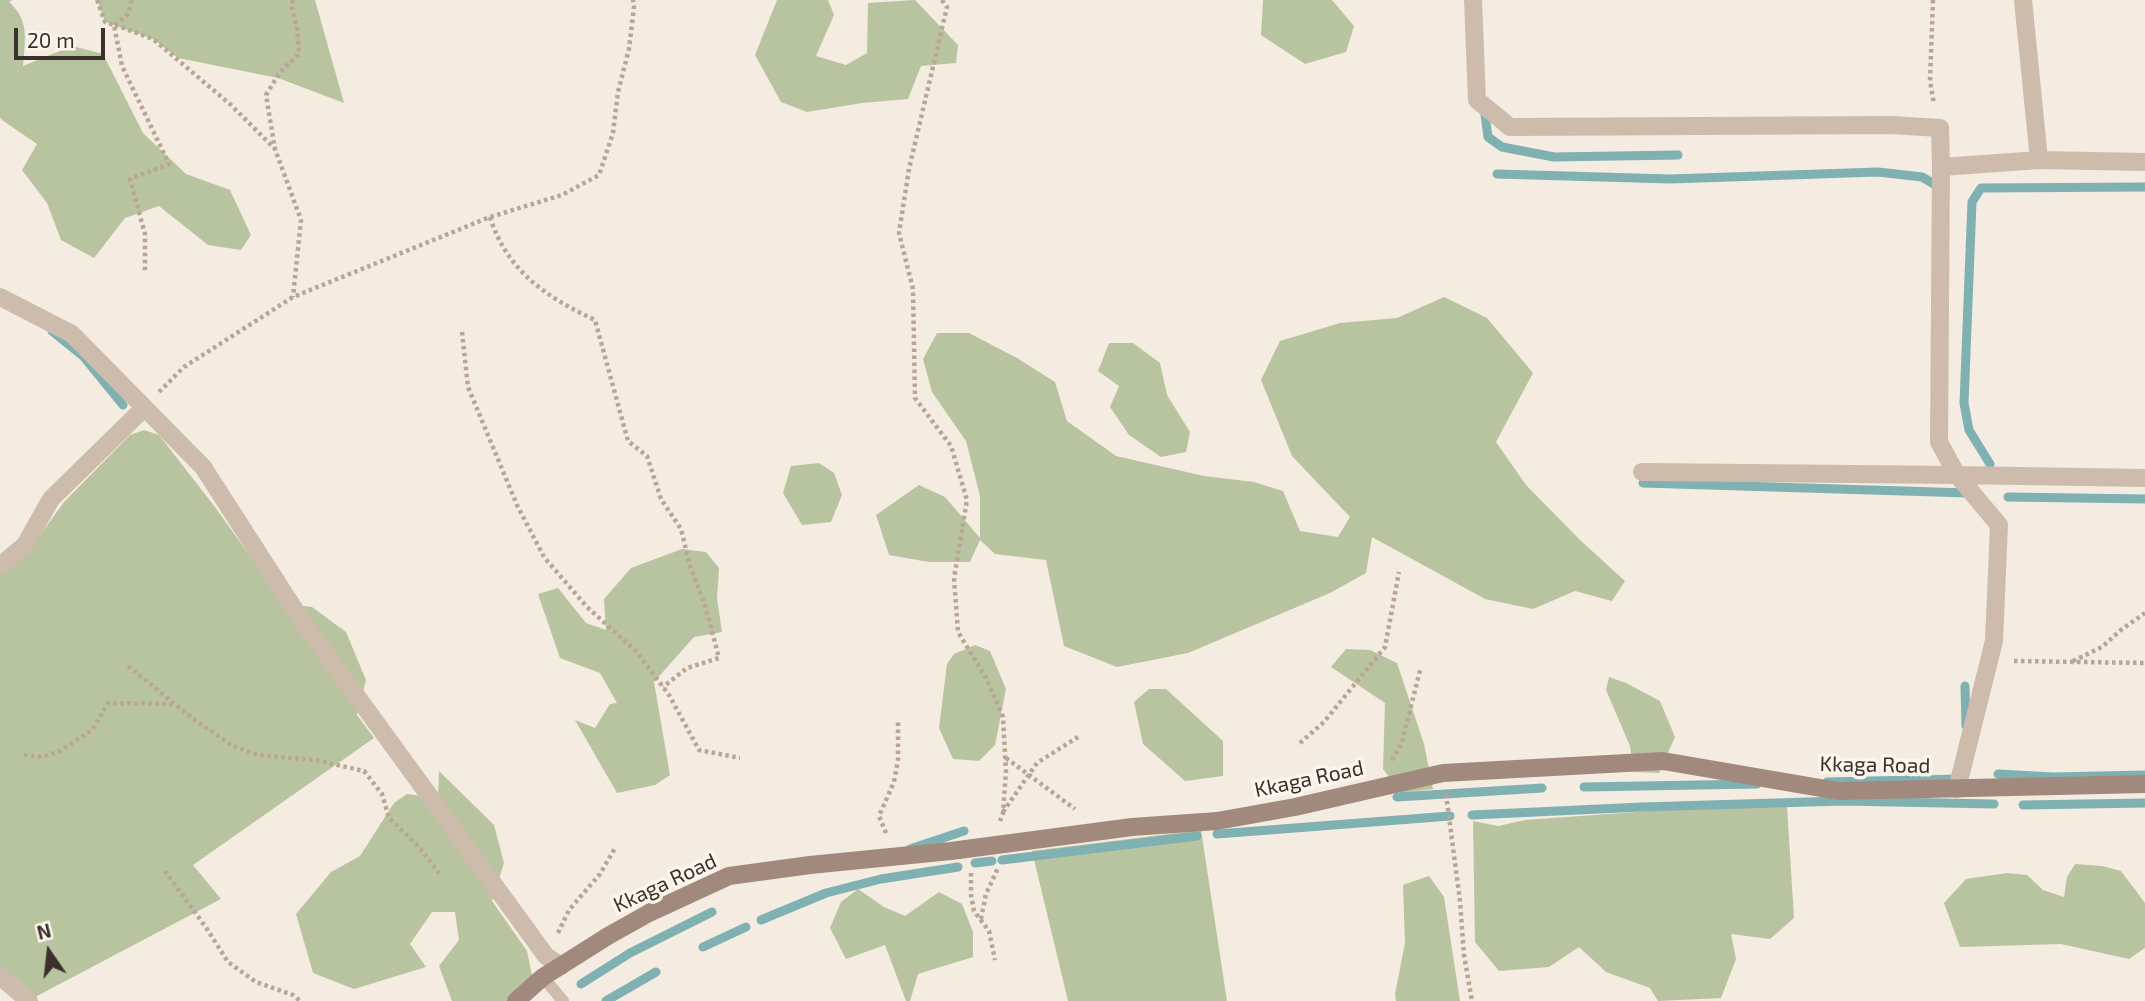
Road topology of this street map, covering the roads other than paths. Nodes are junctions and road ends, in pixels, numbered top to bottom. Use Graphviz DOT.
graph roads {
  1 [pos="1473,0"];
  2 [pos="2023,0"];
  3 [pos="2039,160"];
  4 [pos="2145,162"];
  5 [pos="1941,167"];
  6 [pos="0,297"];
  7 [pos="143,408"];
  8 [pos="1642,472"];
  9 [pos="1957,475"];
  10 [pos="2145,478"];
  11 [pos="0,566"];
  12 [pos="2145,784"];
  13 [pos="1957,789"];
  14 [pos="553,961"];
  15 [pos="0,975"];
  16 [pos="543,977"];
  17 [pos="29,1001"];
  18 [pos="516,1001"];
  19 [pos="563,1001"];
  1 -- 5 [label="street"];
  2 -- 3 [label="street"];
  3 -- 4 [label="street"];
  3 -- 5 [label="street"];
  5 -- 9 [label="street"];
  6 -- 7 [label="street"];
  7 -- 11 [label="street"];
  7 -- 14 [label="street"];
  8 -- 9 [label="street"];
  9 -- 10 [label="street"];
  9 -- 13 [label="street"];
  12 -- 13 [label="street, Kkaga Road"];
  13 -- 14 [label="street, Kkaga Road"];
  14 -- 16 [label="street, Kkaga Road"];
  15 -- 17 [label="street"];
  16 -- 18 [label="street, Kkaga Road"];
  16 -- 19 [label="lane"];
}
